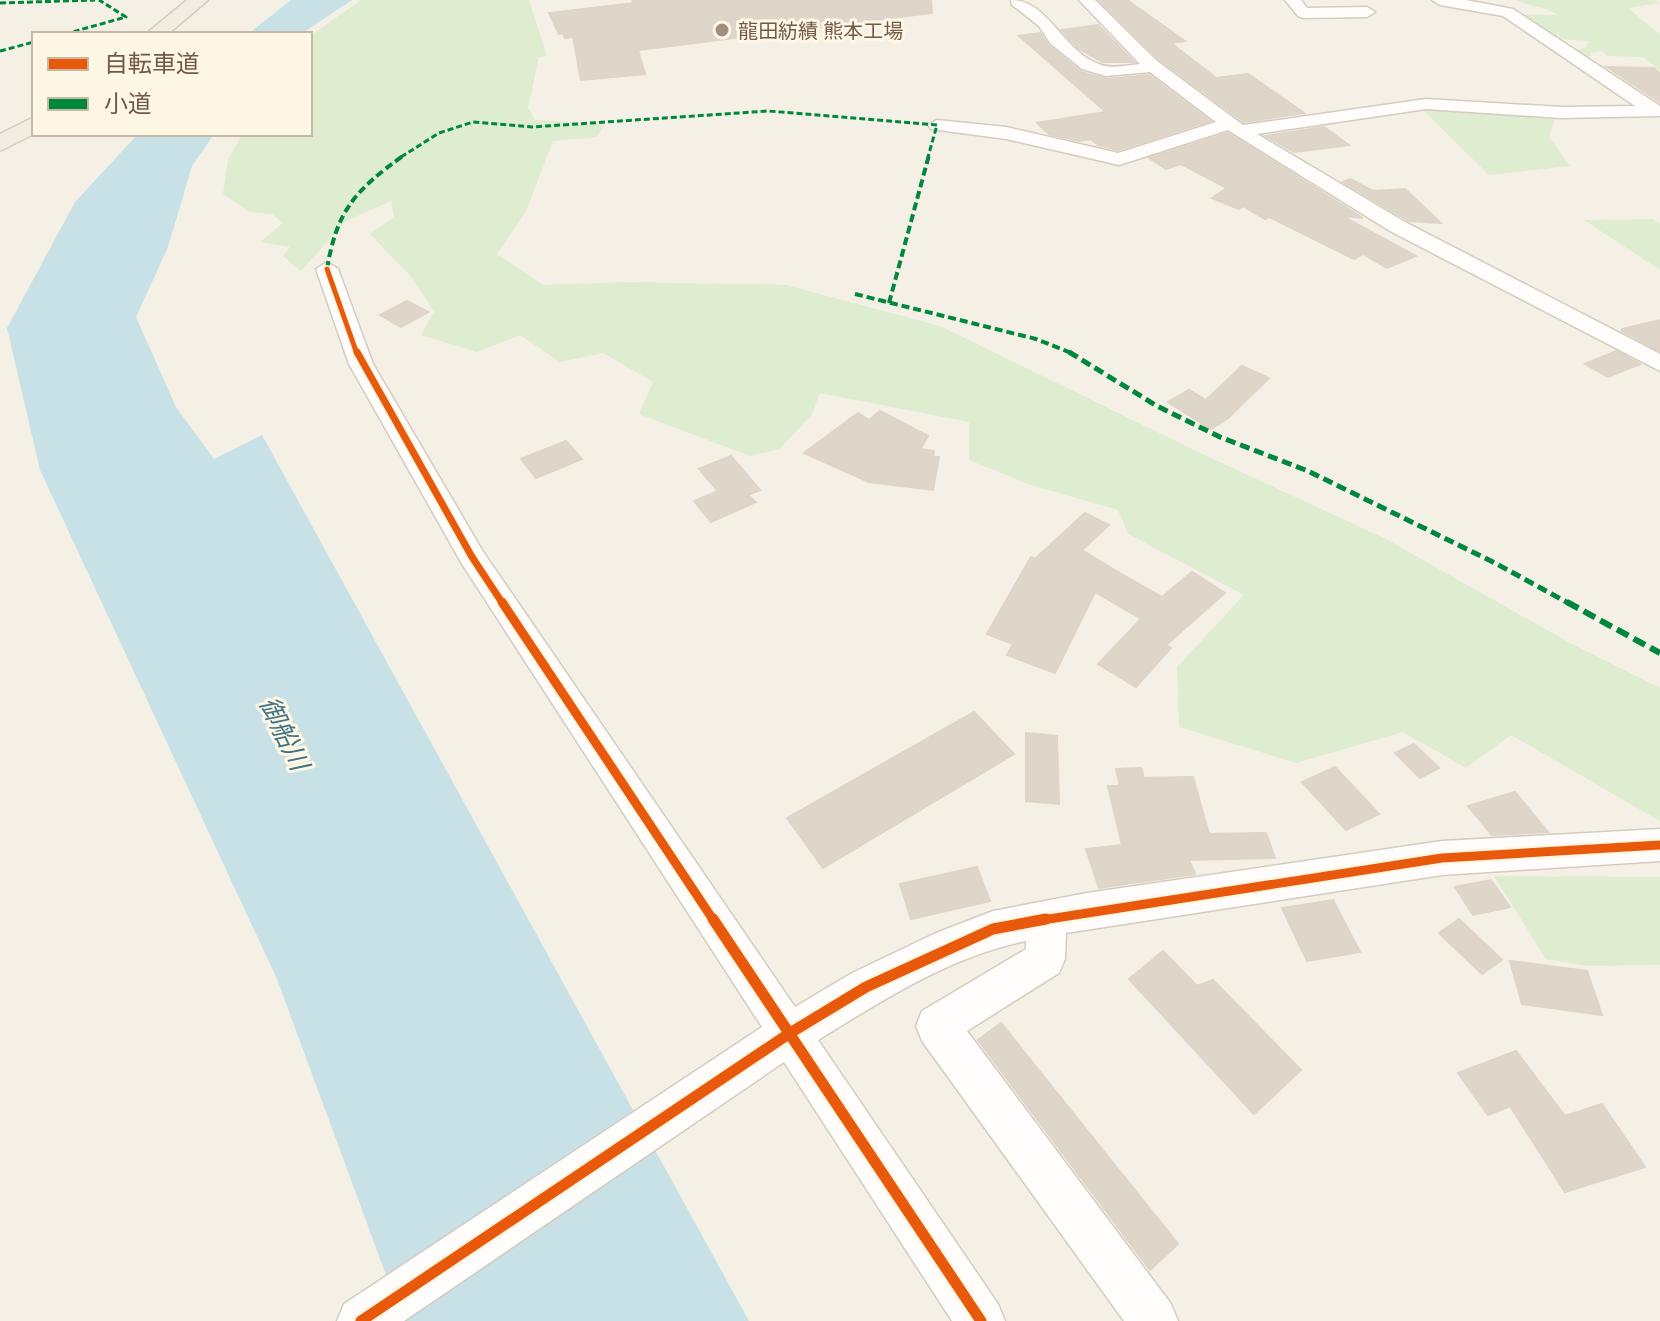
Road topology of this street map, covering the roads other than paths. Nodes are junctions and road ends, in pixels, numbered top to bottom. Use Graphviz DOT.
graph roads {
  1 [pos="199,0"];
  2 [pos="1087,0"];
  3 [pos="1293,0"];
  4 [pos="1440,0"];
  5 [pos="1017,2"];
  6 [pos="1367,12"];
  7 [pos="159,32"];
  8 [pos="1154,67"];
  9 [pos="1657,111"];
  10 [pos="32,125"];
  11 [pos="937,125"];
  12 [pos="1233,128"];
  13 [pos="0,144"];
  14 [pos="327,269"];
  15 [pos="1660,364"];
  16 [pos="1660,845"];
  17 [pos="1047,919"];
  18 [pos="790,1033"];
  19 [pos="361,1321"];
  20 [pos="981,1321"];
  21 [pos="1154,1321"];
  1 -- 7 [label="main road"];
  2 -- 8 [label="street"];
  3 -- 6 [label="street"];
  4 -- 9 [label="street"];
  5 -- 8 [label="street"];
  8 -- 12 [label="street"];
  9 -- 12 [label="street"];
  10 -- 13 [label="main road"];
  11 -- 12 [label="street"];
  12 -- 15 [label="street"];
  14 -- 18 [label="street"];
  16 -- 17 [label="street"];
  17 -- 18 [label="street"];
  17 -- 21 [label="street"];
  18 -- 19 [label="street"];
  18 -- 20 [label="street"];
}
